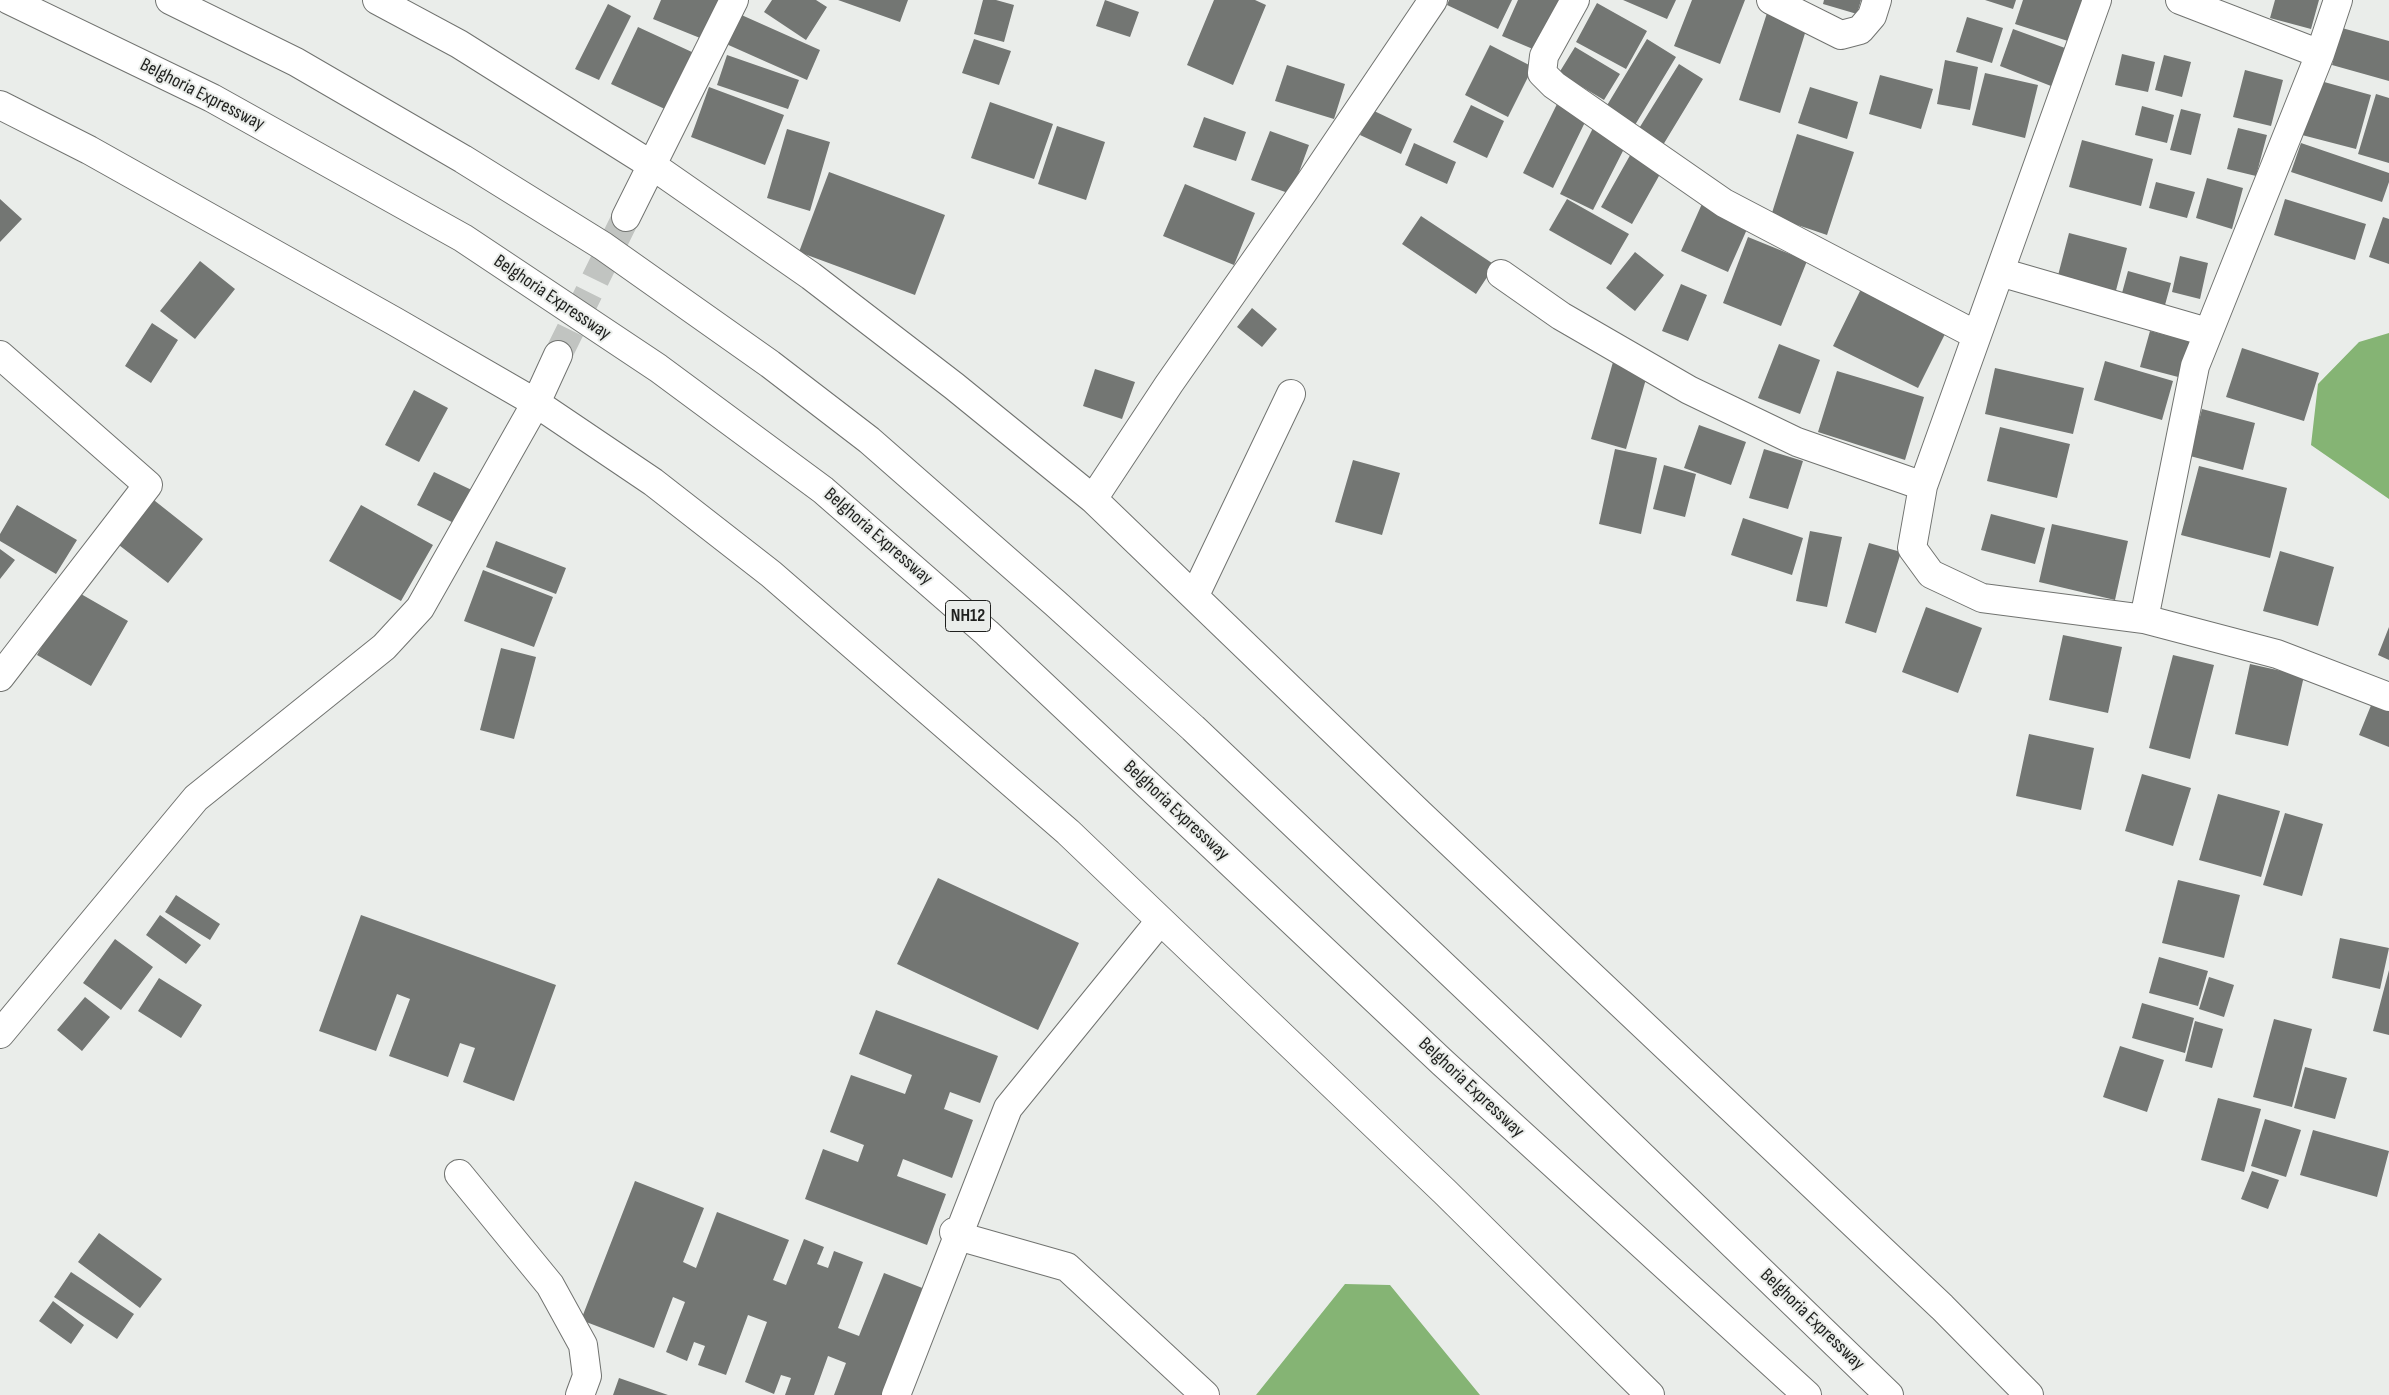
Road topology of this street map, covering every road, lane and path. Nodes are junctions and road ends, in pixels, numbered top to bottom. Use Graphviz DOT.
graph roads {
  1 [pos="9,0"];
  2 [pos="170,0"];
  3 [pos="377,0"];
  4 [pos="734,0"];
  5 [pos="1433,0"];
  6 [pos="1575,0"];
  7 [pos="1771,0"];
  8 [pos="1877,0"];
  9 [pos="2097,0"];
  10 [pos="2180,0"];
  11 [pos="2338,0"];
  12 [pos="2320,54"];
  13 [pos="0,105"];
  14 [pos="653,166"];
  15 [pos="626,218"];
  16 [pos="2000,272"];
  17 [pos="1501,274"];
  18 [pos="2208,332"];
  19 [pos="1976,335"];
  20 [pos="0,355"];
  21 [pos="558,355"];
  22 [pos="1291,394"];
  23 [pos="536,403"];
  24 [pos="1923,486"];
  25 [pos="1093,499"];
  26 [pos="1195,595"];
  27 [pos="2144,619"];
  28 [pos="0,677"];
  29 [pos="2389,697"];
  30 [pos="1160,921"];
  31 [pos="0,1034"];
  32 [pos="459,1174"];
  33 [pos="956,1234"];
  34 [pos="580,1395"];
  35 [pos="896,1395"];
  36 [pos="1205,1395"];
  37 [pos="1650,1395"];
  38 [pos="1807,1395"];
  39 [pos="1889,1395"];
  40 [pos="2029,1395"];
  1 -- 38 [label="main road, Belghoria Expressway / NH12"];
  2 -- 39 [label="main road, Belghoria Expressway"];
  3 -- 14 [label="main road"];
  4 -- 14 [label="main road"];
  5 -- 25 [label="main road"];
  6 -- 19 [label="main road"];
  7 -- 8 [label="main road"];
  9 -- 16 [label="main road"];
  10 -- 12 [label="main road"];
  11 -- 12 [label="main road"];
  12 -- 18 [label="main road"];
  13 -- 23 [label="main road"];
  14 -- 15 [label="main road"];
  14 -- 25 [label="main road"];
  16 -- 18 [label="main road"];
  16 -- 19 [label="main road"];
  17 -- 24 [label="main road"];
  18 -- 27 [label="main road"];
  19 -- 24 [label="main road"];
  20 -- 28 [label="main road"];
  21 -- 23 [label="main road"];
  22 -- 26 [label="main road"];
  23 -- 30 [label="main road"];
  23 -- 31 [label="main road"];
  24 -- 27 [label="main road"];
  25 -- 26 [label="main road"];
  26 -- 40 [label="main road"];
  27 -- 29 [label="main road"];
  30 -- 33 [label="main road"];
  30 -- 37 [label="main road"];
  32 -- 34 [label="main road"];
  33 -- 35 [label="main road"];
  33 -- 36 [label="main road"];
}
